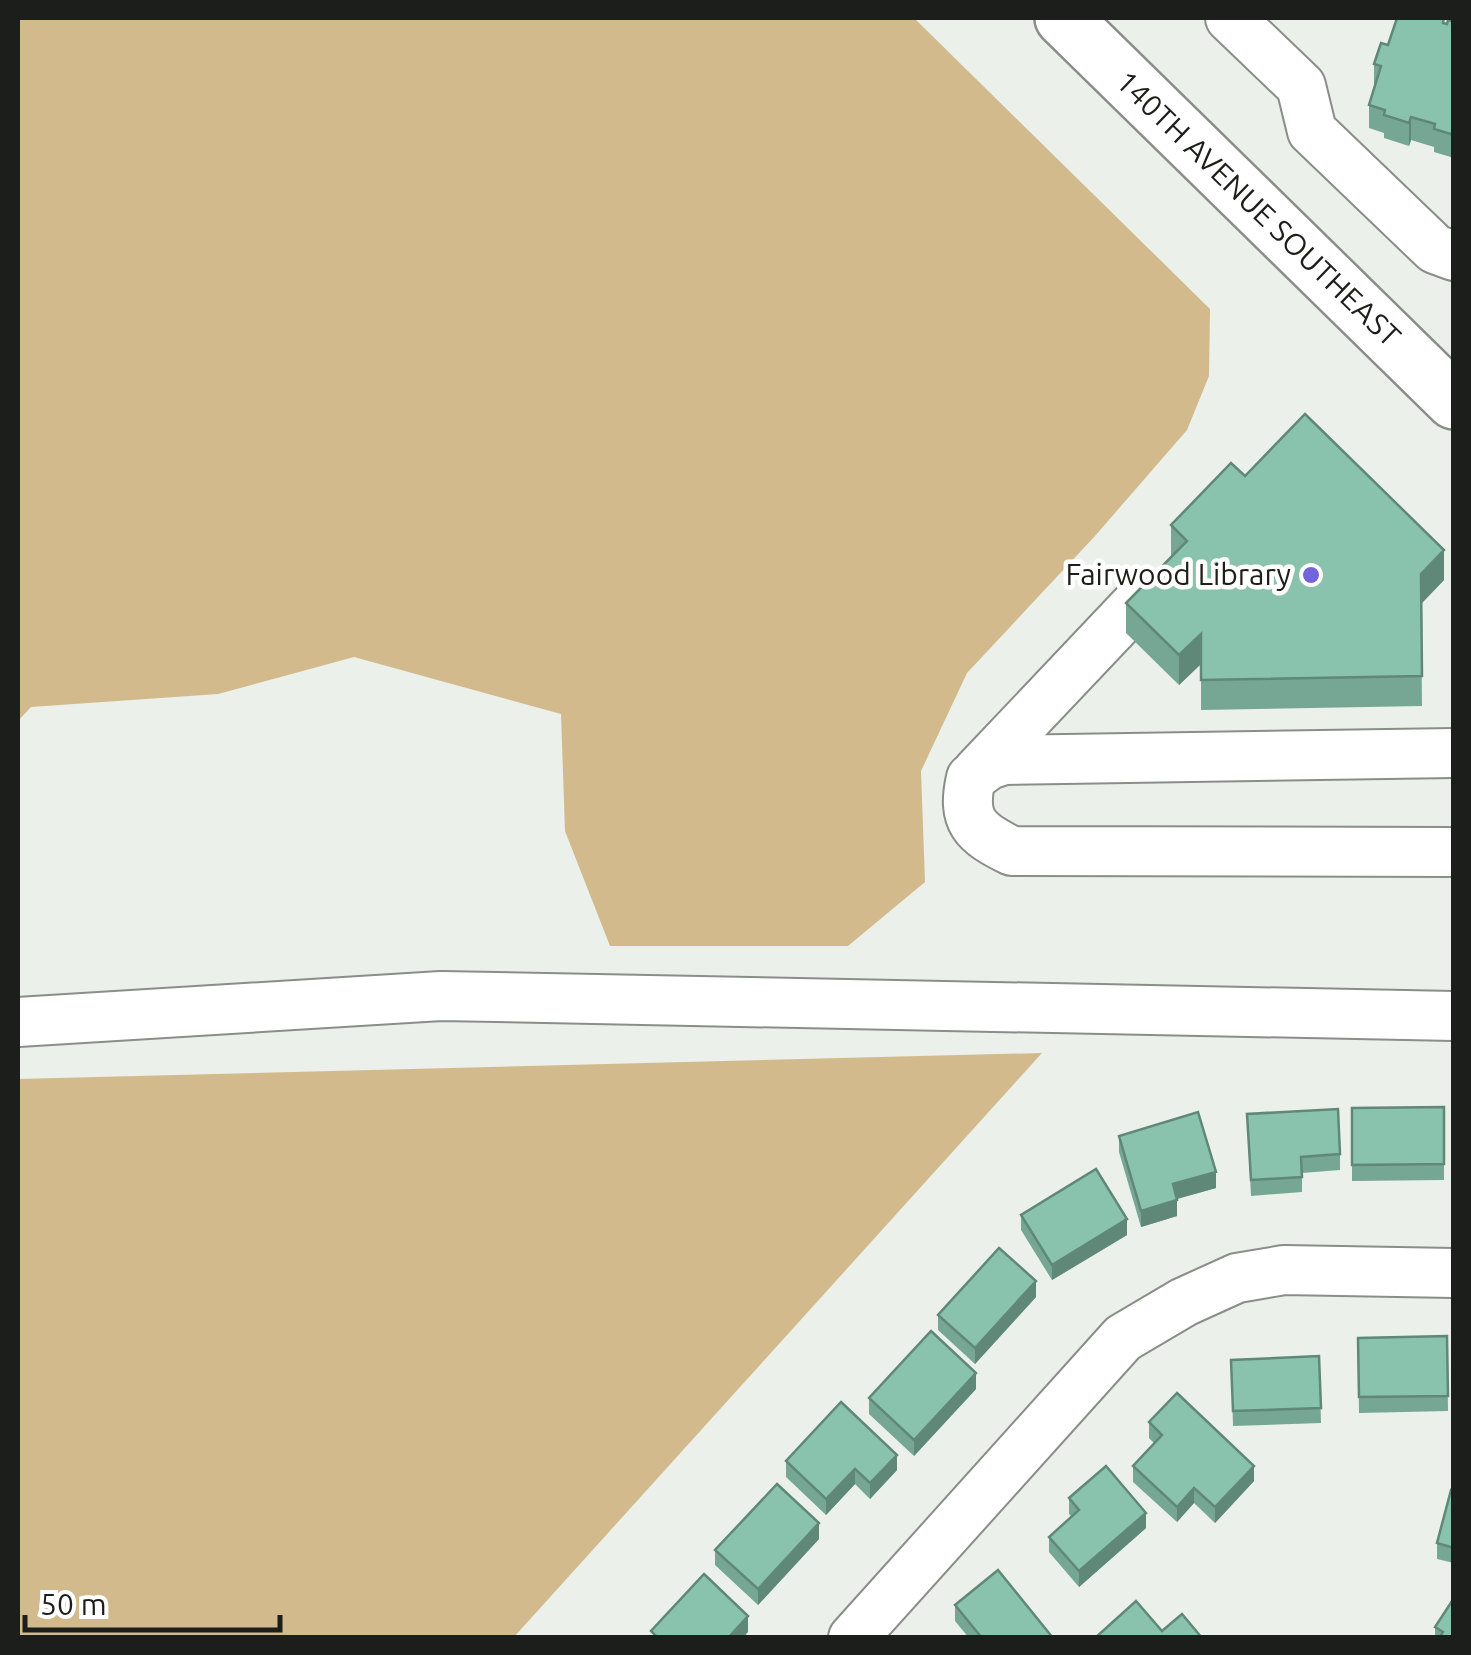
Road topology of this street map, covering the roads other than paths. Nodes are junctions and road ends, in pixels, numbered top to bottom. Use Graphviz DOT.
graph roads {
  1 [pos="1063,18"];
  2 [pos="1230,18"];
  3 [pos="1454,256"];
  4 [pos="1454,401"];
  5 [pos="1138,602"];
  6 [pos="1454,753"];
  7 [pos="971,778"];
  8 [pos="1454,852"];
  9 [pos="1454,1016"];
  10 [pos="18,1022"];
  11 [pos="1454,1273"];
  12 [pos="853,1638"];
  1 -- 4 [label="main road, 140TH AVENUE SOUTHEAST"];
  2 -- 3 [label="street"];
  5 -- 7 [label="street"];
  6 -- 7 [label="street"];
  7 -- 8 [label="street"];
  9 -- 10 [label="street"];
  11 -- 12 [label="street"];
}
